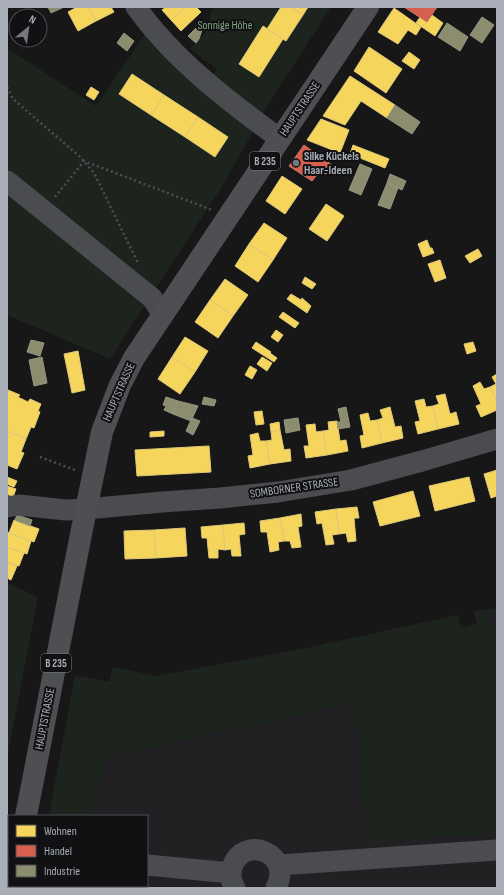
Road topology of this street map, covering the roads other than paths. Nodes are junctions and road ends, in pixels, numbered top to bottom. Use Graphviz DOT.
graph roads {
  1 [pos="136,7"];
  2 [pos="368,7"];
  3 [pos="280,139"];
  4 [pos="7,181"];
  5 [pos="163,315"];
  6 [pos="497,439"];
  7 [pos="7,507"];
  8 [pos="86,509"];
  9 [pos="26,815"];
  10 [pos="497,850"];
  11 [pos="148,865"];
  12 [pos="279,865"];
  13 [pos="233,881"];
  14 [pos="276,888"];
  1 -- 3 [label="street"];
  2 -- 3 [label="main road, HAUPTSTRASSE / B 235"];
  3 -- 5 [label="main road, HAUPTSTRASSE / B 235"];
  4 -- 5 [label="street"];
  5 -- 8 [label="main road, HAUPTSTRASSE / B 235"];
  6 -- 8 [label="street, SOMBORNER STRASSE"];
  7 -- 8 [label="street, SOMBORNER STRASSE"];
  8 -- 9 [label="main road, HAUPTSTRASSE / B 235"];
  10 -- 12 [label="street"];
  11 -- 13 [label="street"];
  12 -- 13 [label="street"];
  12 -- 14 [label="street"];
}
